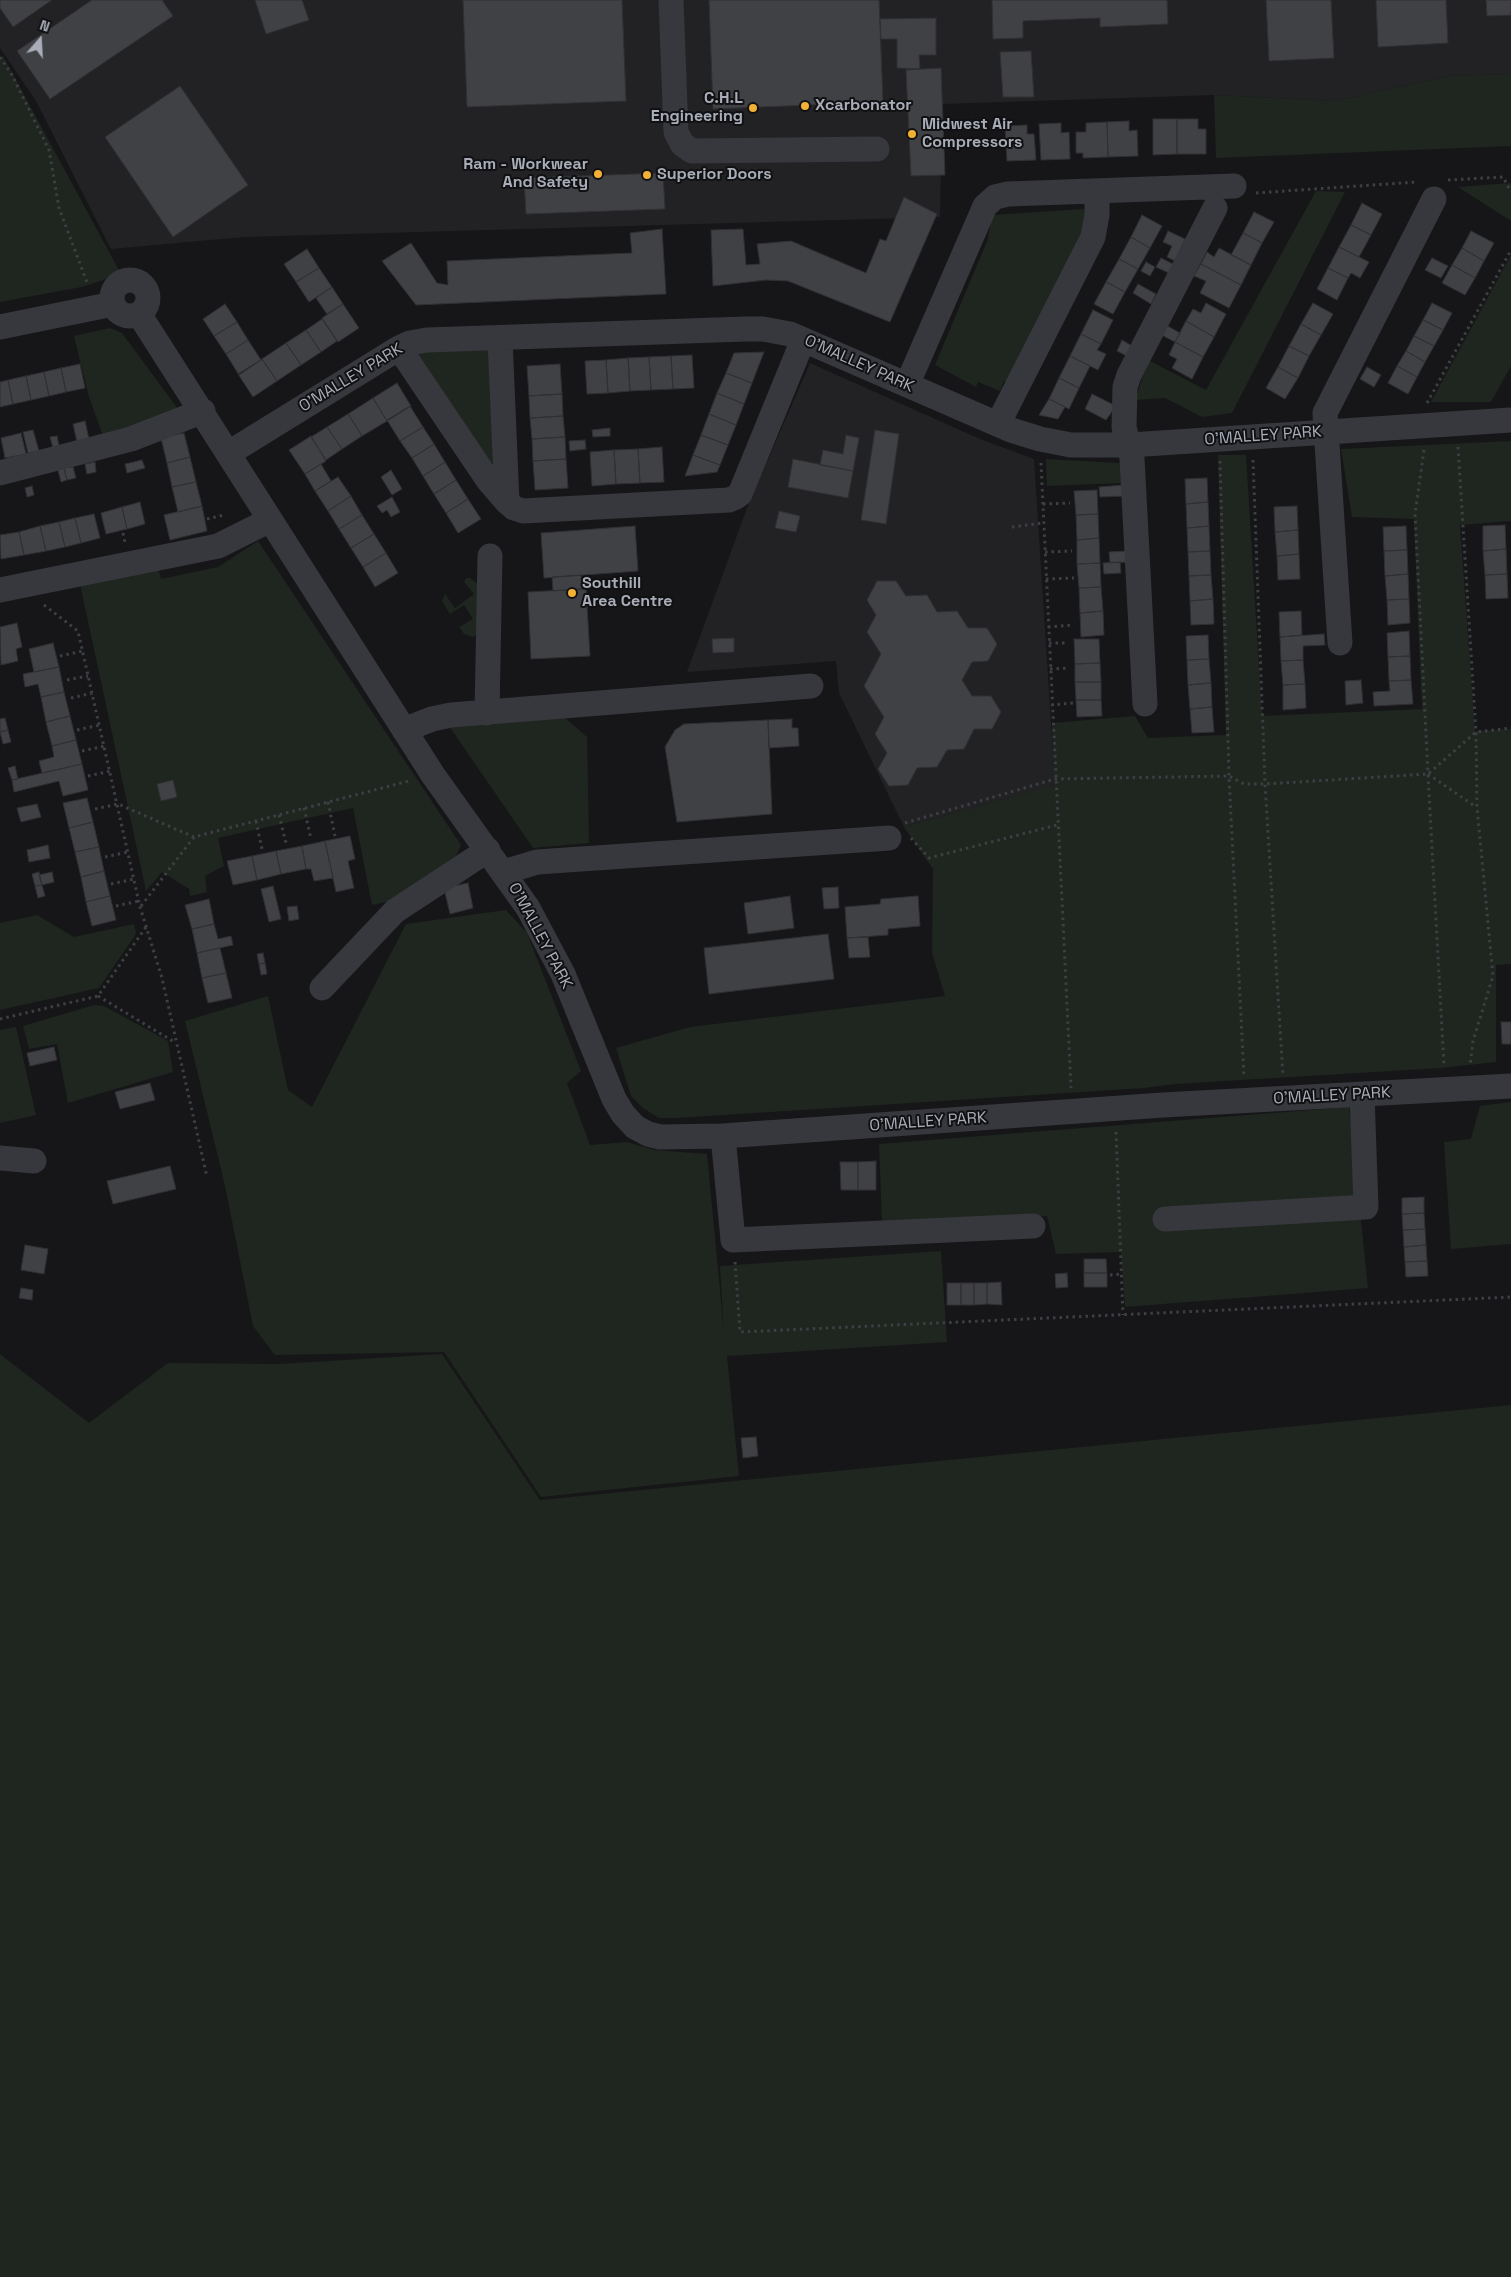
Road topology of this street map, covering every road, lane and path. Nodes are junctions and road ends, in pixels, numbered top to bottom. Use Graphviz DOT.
graph roads {
  1 [pos="671,0"];
  2 [pos="0,57"];
  3 [pos="877,149"];
  4 [pos="1234,186"];
  5 [pos="1097,192"];
  6 [pos="1434,199"];
  7 [pos="1215,208"];
  8 [pos="90,290"];
  9 [pos="0,327"];
  10 [pos="500,338"];
  11 [pos="803,340"];
  12 [pos="399,348"];
  13 [pos="907,385"];
  14 [pos="203,411"];
  15 [pos="1511,420"];
  16 [pos="998,424"];
  17 [pos="1456,424"];
  18 [pos="1427,426"];
  19 [pos="1327,432"];
  20 [pos="1252,437"];
  21 [pos="1040,439"];
  22 [pos="1220,439"];
  23 [pos="1130,445"];
  24 [pos="229,453"];
  25 [pos="0,473"];
  26 [pos="507,502"];
  27 [pos="1070,503"];
  28 [pos="1042,504"];
  29 [pos="270,520"];
  30 [pos="1043,523"];
  31 [pos="1012,527"];
  32 [pos="1072,551"];
  33 [pos="1045,552"];
  34 [pos="490,556"];
  35 [pos="1074,578"];
  36 [pos="1046,579"];
  37 [pos="10,588"];
  38 [pos="1074,625"];
  39 [pos="1048,627"];
  40 [pos="1049,643"];
  41 [pos="1067,643"];
  42 [pos="1340,643"];
  43 [pos="83,651"];
  44 [pos="60,656"];
  45 [pos="1069,668"];
  46 [pos="1050,669"];
  47 [pos="89,676"];
  48 [pos="67,680"];
  49 [pos="811,686"];
  50 [pos="92,693"];
  51 [pos="71,698"];
  52 [pos="1073,703"];
  53 [pos="1145,704"];
  54 [pos="1052,705"];
  55 [pos="487,713"];
  56 [pos="100,725"];
  57 [pos="1511,728"];
  58 [pos="77,730"];
  59 [pos="404,730"];
  60 [pos="1476,732"];
  61 [pos="105,746"];
  62 [pos="82,751"];
  63 [pos="111,771"];
  64 [pos="1428,774"];
  65 [pos="433,775"];
  66 [pos="88,776"];
  67 [pos="1229,776"];
  68 [pos="1055,779"];
  69 [pos="1265,784"];
  70 [pos="328,802"];
  71 [pos="118,804"];
  72 [pos="1477,807"];
  73 [pos="304,808"];
  74 [pos="95,809"];
  75 [pos="279,815"];
  76 [pos="256,821"];
  77 [pos="1057,825"];
  78 [pos="335,836"];
  79 [pos="194,837"];
  80 [pos="889,838"];
  81 [pos="311,839"];
  82 [pos="286,843"];
  83 [pos="262,849"];
  84 [pos="488,850"];
  85 [pos="128,852"];
  86 [pos="105,857"];
  87 [pos="504,872"];
  88 [pos="134,879"];
  89 [pos="111,884"];
  90 [pos="139,901"];
  91 [pos="116,906"];
  92 [pos="140,907"];
  93 [pos="146,927"];
  94 [pos="322,988"];
  95 [pos="98,996"];
  96 [pos="0,1019"];
  97 [pos="177,1044"];
  98 [pos="1511,1086"];
  99 [pos="1456,1090"];
  100 [pos="1362,1095"];
  101 [pos="1284,1098"];
  102 [pos="1246,1100"];
  103 [pos="1115,1108"];
  104 [pos="1073,1112"];
  105 [pos="723,1136"];
  106 [pos="0,1158"];
  107 [pos="34,1161"];
  108 [pos="207,1177"];
  109 [pos="1165,1219"];
  110 [pos="1033,1226"];
  111 [pos="734,1240"];
  112 [pos="1122,1274"];
  113 [pos="1110,1275"];
  114 [pos="1511,1297"];
  115 [pos="1123,1316"];
  1 -- 3 [label="street"];
  2 -- 8 [label="path"];
  4 -- 5 [label="street"];
  5 -- 13 [label="street"];
  5 -- 16 [label="street"];
  6 -- 19 [label="street"];
  7 -- 23 [label="street"];
  9 -- 14 [label="street, O'MALLEY PARK"];
  10 -- 11 [label="street, O'MALLEY PARK"];
  10 -- 12 [label="street, O'MALLEY PARK"];
  10 -- 26 [label="street"];
  11 -- 13 [label="street, O'MALLEY PARK"];
  11 -- 26 [label="street"];
  12 -- 24 [label="street, O'MALLEY PARK"];
  12 -- 26 [label="street"];
  13 -- 16 [label="street, O'MALLEY PARK"];
  14 -- 24 [label="street, O'MALLEY PARK"];
  14 -- 25 [label="street"];
  15 -- 17 [label="street, O'MALLEY PARK"];
  16 -- 21 [label="street, O'MALLEY PARK"];
  17 -- 18 [label="street, O'MALLEY PARK"];
  17 -- 60 [label="path"];
  18 -- 19 [label="street, O'MALLEY PARK"];
  18 -- 64 [label="path"];
  19 -- 20 [label="street, O'MALLEY PARK"];
  19 -- 42 [label="street"];
  20 -- 22 [label="street, O'MALLEY PARK"];
  20 -- 69 [label="path"];
  21 -- 23 [label="street, O'MALLEY PARK"];
  21 -- 28 [label="path"];
  22 -- 23 [label="street, O'MALLEY PARK"];
  22 -- 67 [label="path"];
  23 -- 53 [label="street"];
  24 -- 29 [label="street, O'MALLEY PARK"];
  27 -- 28 [label="path"];
  28 -- 30 [label="path"];
  29 -- 37 [label="street"];
  29 -- 59 [label="street, O'MALLEY PARK"];
  30 -- 31 [label="path"];
  30 -- 33 [label="path"];
  32 -- 33 [label="path"];
  33 -- 36 [label="path"];
  34 -- 55 [label="street"];
  35 -- 36 [label="path"];
  36 -- 39 [label="path"];
  37 -- 43 [label="path"];
  38 -- 39 [label="path"];
  39 -- 40 [label="path"];
  40 -- 41 [label="path"];
  40 -- 46 [label="path"];
  43 -- 44 [label="path"];
  43 -- 47 [label="path"];
  45 -- 46 [label="path"];
  46 -- 54 [label="path"];
  47 -- 48 [label="path"];
  47 -- 50 [label="path"];
  49 -- 55 [label="street"];
  50 -- 51 [label="path"];
  50 -- 56 [label="path"];
  52 -- 54 [label="path"];
  54 -- 68 [label="path"];
  55 -- 59 [label="street"];
  56 -- 58 [label="path"];
  56 -- 61 [label="path"];
  57 -- 60 [label="path"];
  59 -- 65 [label="street, O'MALLEY PARK"];
  60 -- 64 [label="path"];
  60 -- 72 [label="path"];
  61 -- 62 [label="path"];
  61 -- 63 [label="path"];
  63 -- 66 [label="path"];
  63 -- 71 [label="path"];
  64 -- 69 [label="path"];
  64 -- 72 [label="path"];
  64 -- 99 [label="path"];
  65 -- 70 [label="path"];
  65 -- 84 [label="street, O'MALLEY PARK"];
  67 -- 68 [label="path"];
  67 -- 69 [label="path"];
  67 -- 102 [label="path"];
  68 -- 77 [label="path"];
  68 -- 77 [label="path"];
  69 -- 101 [label="path"];
  70 -- 73 [label="path"];
  70 -- 78 [label="path"];
  71 -- 74 [label="path"];
  71 -- 79 [label="path"];
  71 -- 85 [label="path"];
  72 -- 99 [label="path"];
  73 -- 75 [label="path"];
  73 -- 81 [label="path"];
  75 -- 76 [label="path"];
  75 -- 82 [label="path"];
  76 -- 79 [label="path"];
  76 -- 83 [label="path"];
  77 -- 104 [label="path"];
  79 -- 92 [label="path"];
  80 -- 87 [label="street"];
  84 -- 87 [label="street, O'MALLEY PARK"];
  84 -- 94 [label="street"];
  85 -- 86 [label="path"];
  85 -- 88 [label="path"];
  87 -- 105 [label="street, O'MALLEY PARK"];
  88 -- 89 [label="path"];
  88 -- 90 [label="path"];
  90 -- 91 [label="path"];
  90 -- 92 [label="path"];
  92 -- 93 [label="path"];
  93 -- 95 [label="path"];
  93 -- 97 [label="path"];
  95 -- 96 [label="path"];
  95 -- 97 [label="path"];
  97 -- 108 [label="path"];
  98 -- 99 [label="street, O'MALLEY PARK"];
  99 -- 100 [label="street, O'MALLEY PARK"];
  100 -- 101 [label="street, O'MALLEY PARK"];
  100 -- 109 [label="street"];
  101 -- 102 [label="street, O'MALLEY PARK"];
  102 -- 103 [label="street, O'MALLEY PARK"];
  103 -- 104 [label="street, O'MALLEY PARK"];
  103 -- 112 [label="path"];
  104 -- 105 [label="street, O'MALLEY PARK"];
  105 -- 111 [label="street"];
  106 -- 107 [label="street"];
  110 -- 111 [label="street"];
  111 -- 115 [label="path"];
  112 -- 113 [label="path"];
  112 -- 115 [label="path"];
  114 -- 115 [label="path"];
}
